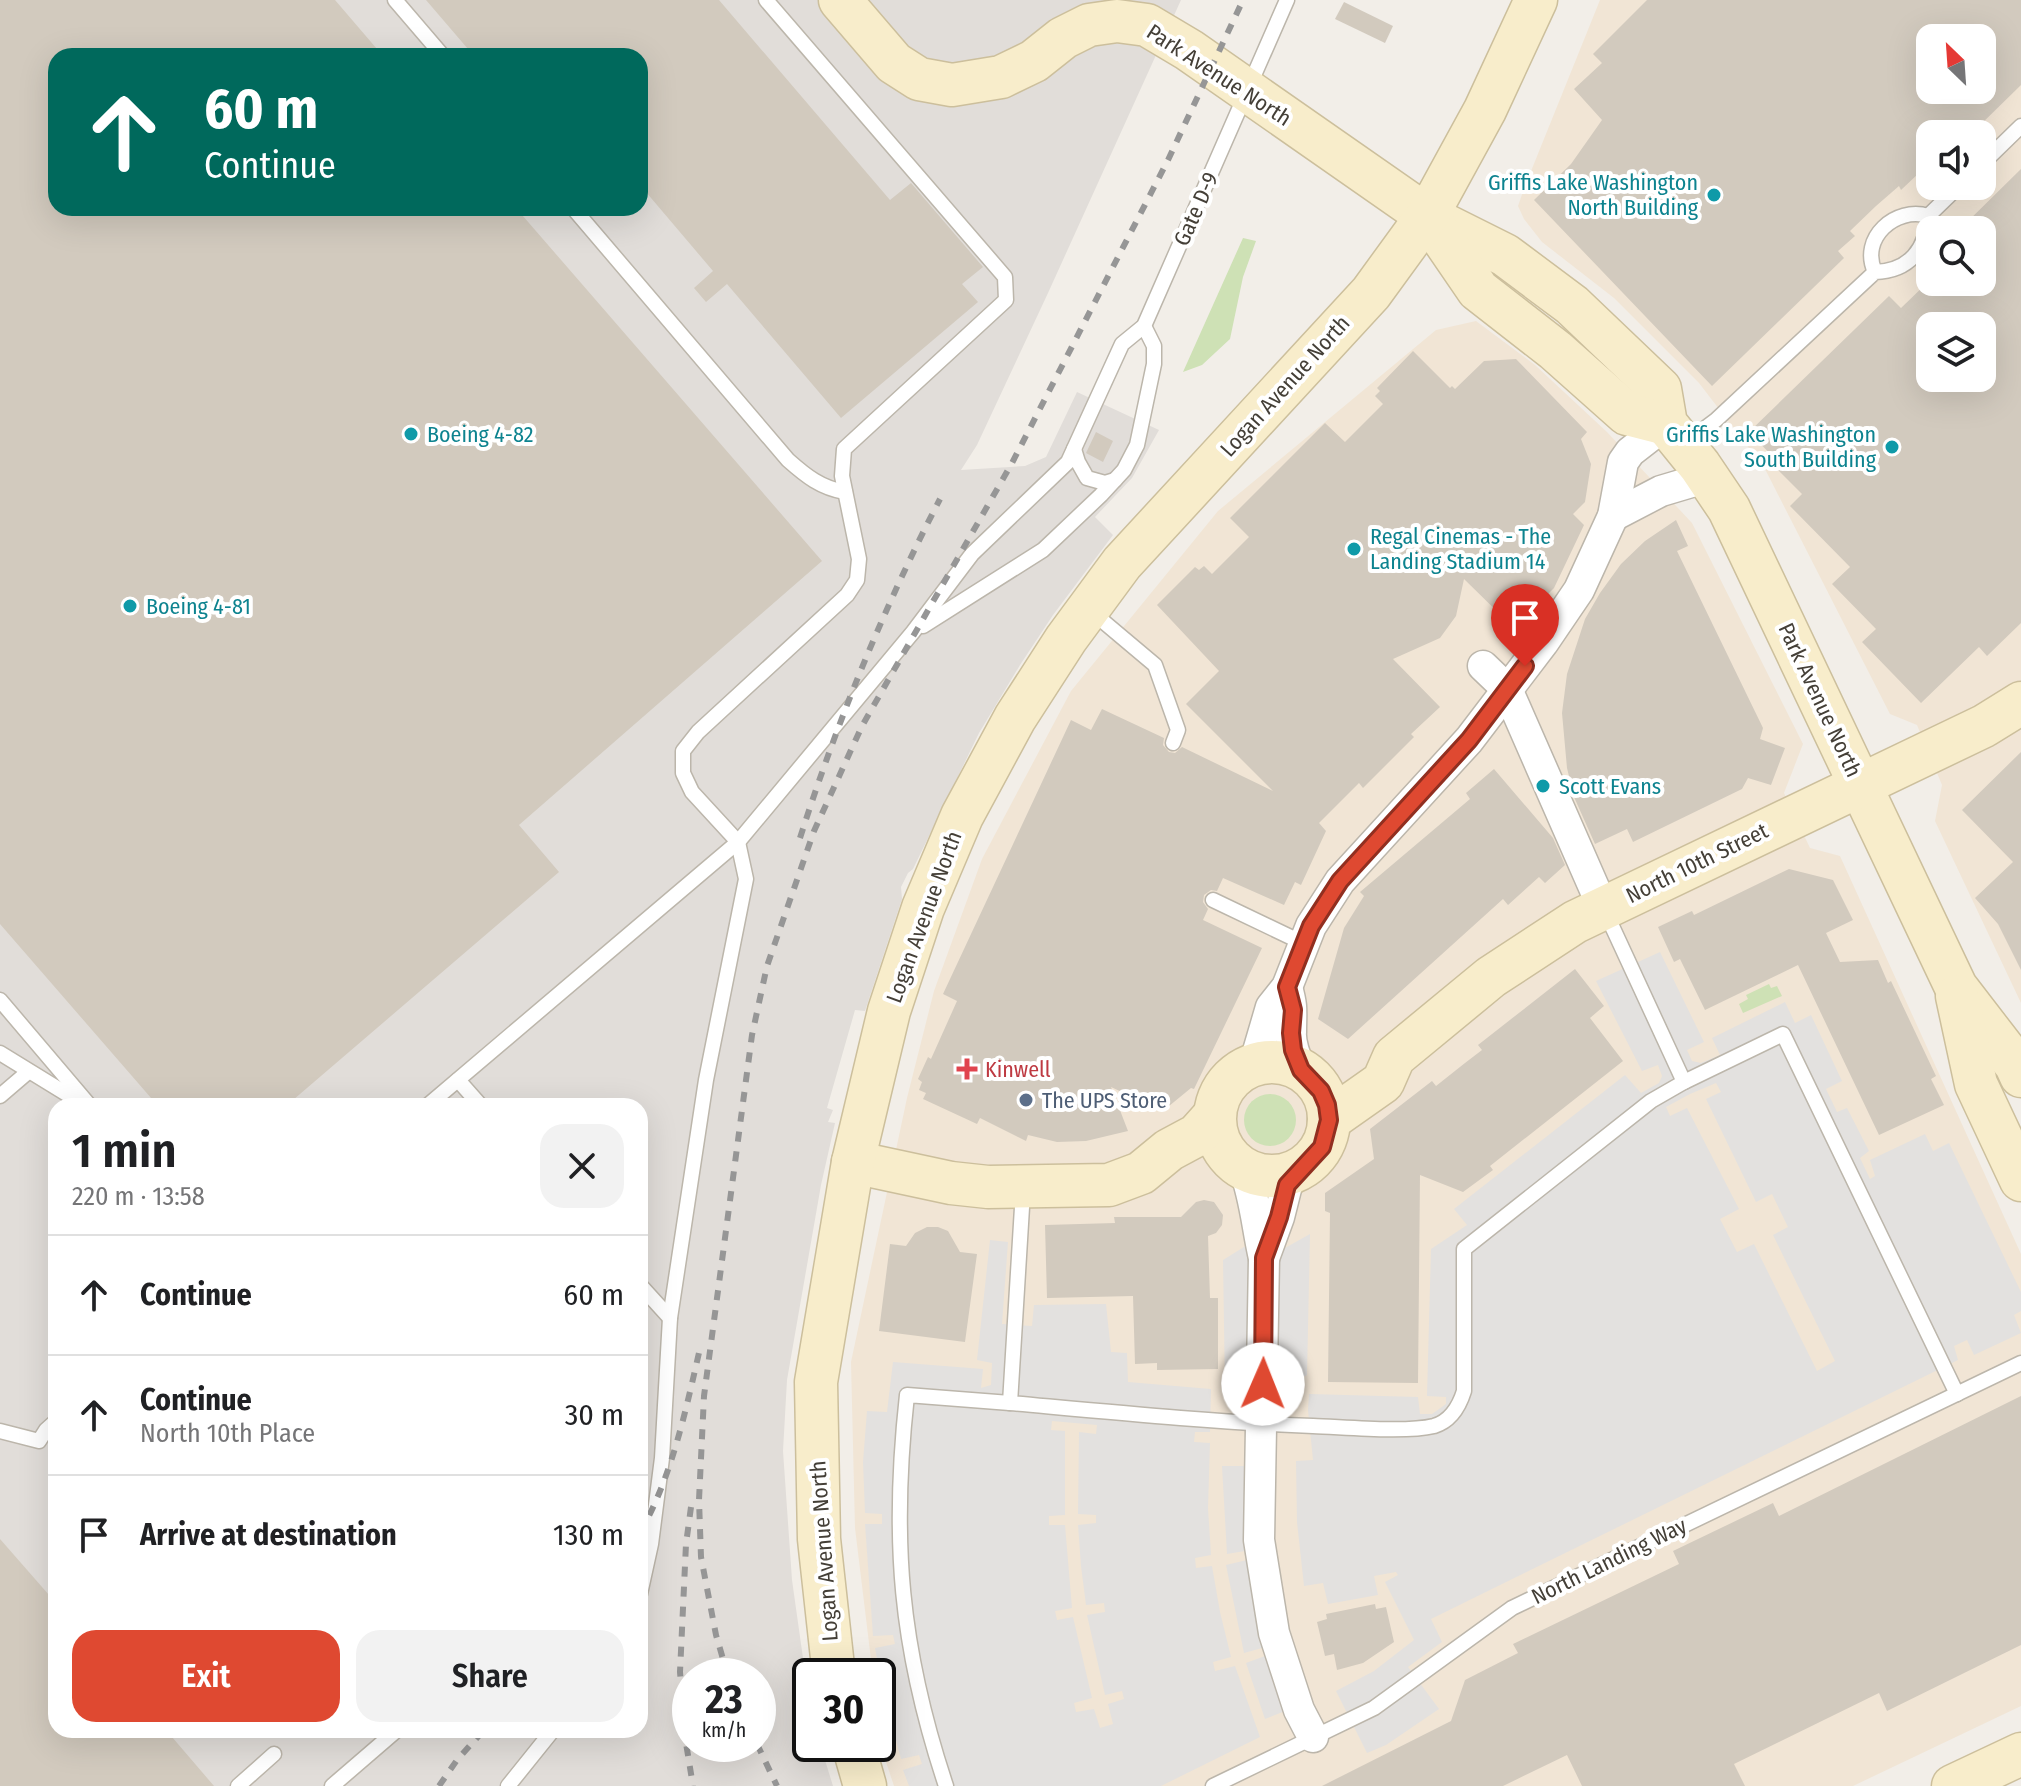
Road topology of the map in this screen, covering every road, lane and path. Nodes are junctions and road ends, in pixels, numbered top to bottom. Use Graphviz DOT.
graph roads {
  1 [pos="395,0"];
  2 [pos="766,0"];
  3 [pos="840,0"];
  4 [pos="1287,0"];
  5 [pos="1536,0"];
  6 [pos="436,48"];
  7 [pos="1249,92"];
  8 [pos="2021,126"];
  9 [pos="1996,150"];
  10 [pos="1945,200"];
  11 [pos="580,216"];
  12 [pos="1427,216"];
  13 [pos="1928,216"];
  14 [pos="1916,255"];
  15 [pos="1875,272"];
  16 [pos="1144,326"];
  17 [pos="1675,434"];
  18 [pos="1074,449"];
  19 [pos="1708,477"];
  20 [pos="1115,480"];
  21 [pos="845,492"];
  22 [pos="1613,516"];
  23 [pos="1089,609"];
  24 [pos="913,632"];
  25 [pos="1483,666"];
  26 [pos="1507,689"];
  27 [pos="2021,703"];
  28 [pos="1173,743"];
  29 [pos="1860,785"];
  30 [pos="738,842"];
  31 [pos="1213,900"];
  32 [pos="1603,908"];
  33 [pos="1303,943"];
  34 [pos="1287,987"];
  35 [pos="1956,987"];
  36 [pos="0,1000"];
  37 [pos="0,1053"];
  38 [pos="1394,1057"];
  39 [pos="1254,1065"];
  40 [pos="28,1072"];
  41 [pos="1307,1075"];
  42 [pos="2021,1076"];
  43 [pos="458,1080"];
  44 [pos="1684,1082"];
  45 [pos="0,1096"];
  46 [pos="75,1098"];
  47 [pos="82,1098"];
  48 [pos="437,1098"];
  49 [pos="474,1098"];
  50 [pos="1214,1116"];
  51 [pos="1329,1120"];
  52 [pos="853,1162"];
  53 [pos="1239,1166"];
  54 [pos="1300,1169"];
  55 [pos="1141,1173"];
  56 [pos="2021,1180"];
  57 [pos="1023,1187"];
  58 [pos="1264,1258"];
  59 [pos="648,1294"];
  60 [pos="670,1318"];
  61 [pos="2021,1363"];
  62 [pos="1957,1394"];
  63 [pos="1010,1403"];
  64 [pos="1262,1424"];
  65 [pos="48,1428"];
  66 [pos="0,1431"];
  67 [pos="648,1558"];
  68 [pos="832,1658"];
  69 [pos="1313,1737"];
  70 [pos="388,1738"];
  71 [pos="547,1738"];
  72 [pos="274,1754"];
  73 [pos="2021,1754"];
  74 [pos="858,1762"];
  75 [pos="238,1786"];
  76 [pos="332,1786"];
  77 [pos="508,1786"];
  78 [pos="865,1786"];
  79 [pos="946,1786"];
  80 [pos="1213,1786"];
  81 [pos="1953,1786"];
  1 -- 6 [label="lane"];
  2 -- 21 [label="lane"];
  3 -- 7 [label="street, Park Avenue North"];
  4 -- 7 [label="lane, Gate D-9"];
  5 -- 12 [label="street, Logan Avenue North"];
  7 -- 12 [label="street, Park Avenue North"];
  7 -- 16 [label="lane, Gate D-9"];
  8 -- 9 [label="lane"];
  10 -- 13 [label="lane"];
  11 -- 21 [label="lane"];
  12 -- 17 [label="street, Park Avenue North"];
  12 -- 23 [label="street, Logan Avenue North"];
  13 -- 15 [label="lane"];
  14 -- 15 [label="lane"];
  15 -- 17 [label="lane"];
  16 -- 18 [label="lane, Gate D-9"];
  16 -- 20 [label="lane"];
  17 -- 19 [label="street, Park Avenue North"];
  17 -- 22 [label="street"];
  18 -- 20 [label="lane"];
  18 -- 24 [label="lane, Gate D-9"];
  19 -- 22 [label="street"];
  19 -- 29 [label="street, Park Avenue North"];
  20 -- 24 [label="lane"];
  21 -- 30 [label="lane"];
  22 -- 26 [label="street"];
  23 -- 28 [label="lane"];
  23 -- 52 [label="street, Logan Avenue North"];
  24 -- 30 [label="lane, Gate D-9"];
  25 -- 26 [label="street"];
  26 -- 32 [label="street"];
  26 -- 33 [label="street"];
  27 -- 29 [label="street, North 10th Street"];
  29 -- 32 [label="street, North 10th Street"];
  29 -- 35 [label="street, Park Avenue North"];
  30 -- 43 [label="lane, Gate D-9"];
  30 -- 60 [label="lane"];
  31 -- 33 [label="lane"];
  32 -- 38 [label="street, North 10th Street"];
  32 -- 44 [label="lane"];
  33 -- 34 [label="street"];
  34 -- 39 [label="street"];
  34 -- 41 [label="street"];
  35 -- 42 [label="street, Park Avenue North"];
  35 -- 56 [label="street, Park Avenue North"];
  36 -- 47 [label="lane"];
  37 -- 40 [label="lane"];
  38 -- 41 [label="street, North 10th Street"];
  38 -- 51 [label="street, North 10th Street"];
  39 -- 41 [label="street"];
  39 -- 50 [label="street"];
  40 -- 45 [label="lane"];
  40 -- 46 [label="lane"];
  41 -- 51 [label="street"];
  43 -- 48 [label="lane, Gate D-9"];
  43 -- 49 [label="lane"];
  44 -- 62 [label="lane"];
  44 -- 64 [label="lane"];
  50 -- 53 [label="street"];
  50 -- 55 [label="street"];
  51 -- 54 [label="street"];
  52 -- 57 [label="street"];
  52 -- 68 [label="street, Logan Avenue North"];
  53 -- 54 [label="street"];
  53 -- 55 [label="street"];
  53 -- 58 [label="street"];
  54 -- 58 [label="street"];
  55 -- 57 [label="street"];
  57 -- 63 [label="lane"];
  58 -- 64 [label="street"];
  59 -- 60 [label="lane"];
  60 -- 67 [label="lane"];
  61 -- 62 [label="lane, North Landing Way"];
  62 -- 69 [label="lane, North Landing Way"];
  63 -- 64 [label="lane"];
  63 -- 79 [label="lane"];
  64 -- 69 [label="street"];
  65 -- 66 [label="lane"];
  69 -- 80 [label="lane, North Landing Way"];
  70 -- 76 [label="lane"];
  71 -- 77 [label="lane"];
  72 -- 75 [label="lane"];
  73 -- 81 [label="street"];
  74 -- 78 [label="street"];
}
